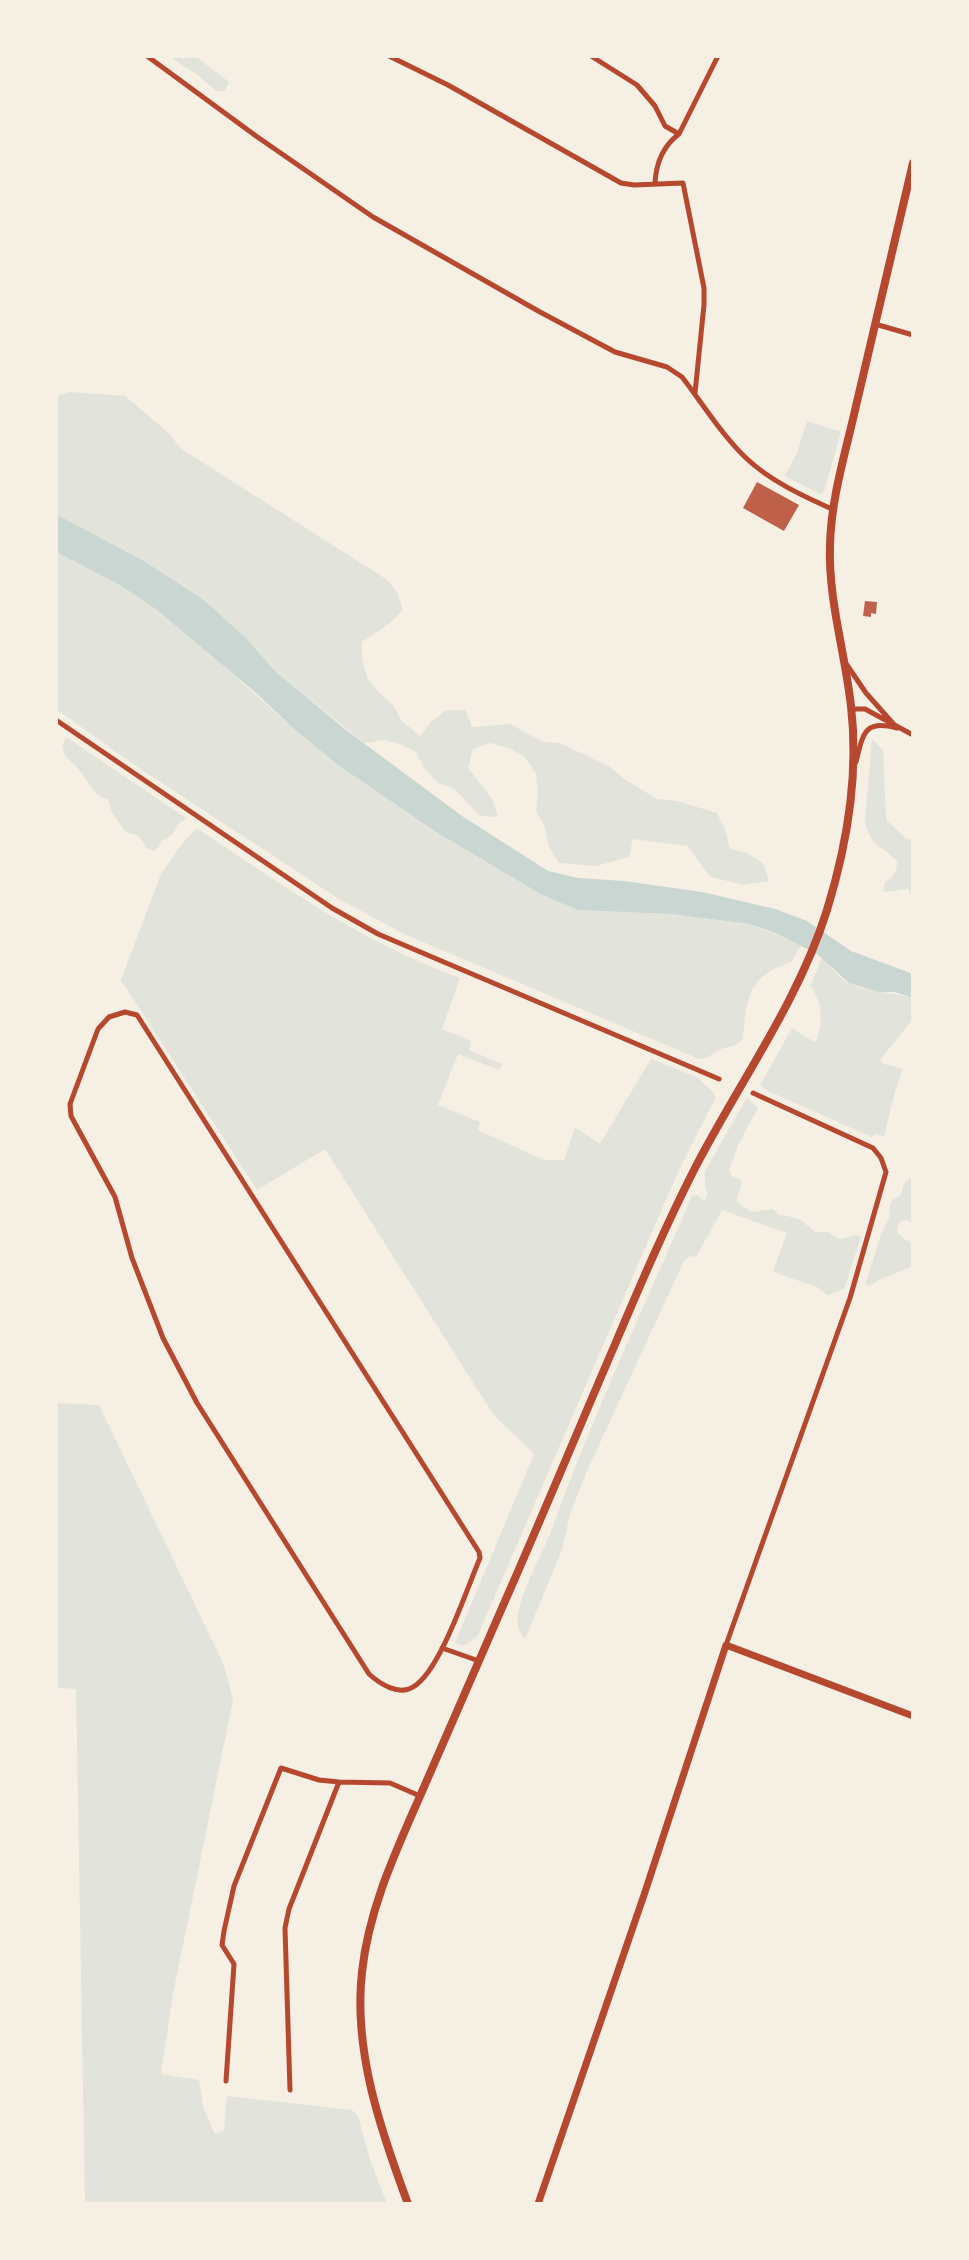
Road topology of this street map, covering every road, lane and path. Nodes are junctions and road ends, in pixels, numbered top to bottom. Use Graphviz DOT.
graph roads {
  1 [pos="147,56"];
  2 [pos="389,56"];
  3 [pos="591,56"];
  4 [pos="718,56"];
  5 [pos="679,134"];
  6 [pos="913,163"];
  7 [pos="655,183"];
  8 [pos="875,324"];
  9 [pos="913,335"];
  10 [pos="695,394"];
  11 [pos="834,510"];
  12 [pos="844,659"];
  13 [pos="852,709"];
  14 [pos="56,720"];
  15 [pos="897,728"];
  16 [pos="913,735"];
  17 [pos="854,771"];
  18 [pos="719,1079"];
  19 [pos="753,1093"];
  20 [pos="726,1645"];
  21 [pos="442,1648"];
  22 [pos="479,1661"];
  23 [pos="913,1716"];
  24 [pos="339,1783"];
  25 [pos="420,1797"];
  26 [pos="226,2081"];
  27 [pos="290,2090"];
  28 [pos="408,2204"];
  29 [pos="538,2204"];
  1 -- 10 [label="street"];
  2 -- 7 [label="street"];
  3 -- 5 [label="street"];
  4 -- 5 [label="street"];
  5 -- 7 [label="street"];
  6 -- 8 [label="main road"];
  7 -- 10 [label="street"];
  8 -- 9 [label="street"];
  8 -- 11 [label="main road"];
  10 -- 11 [label="street"];
  11 -- 12 [label="main road"];
  12 -- 13 [label="main road"];
  12 -- 15 [label="street"];
  13 -- 15 [label="street"];
  13 -- 17 [label="main road"];
  14 -- 18 [label="street"];
  15 -- 16 [label="street"];
  15 -- 17 [label="street"];
  17 -- 22 [label="main road"];
  19 -- 20 [label="street"];
  20 -- 23 [label="street"];
  20 -- 29 [label="street"];
  21 -- 21 [label="street"];
  21 -- 22 [label="street"];
  22 -- 25 [label="main road"];
  24 -- 25 [label="street"];
  24 -- 26 [label="street"];
  24 -- 27 [label="street"];
  25 -- 28 [label="main road"];
}
